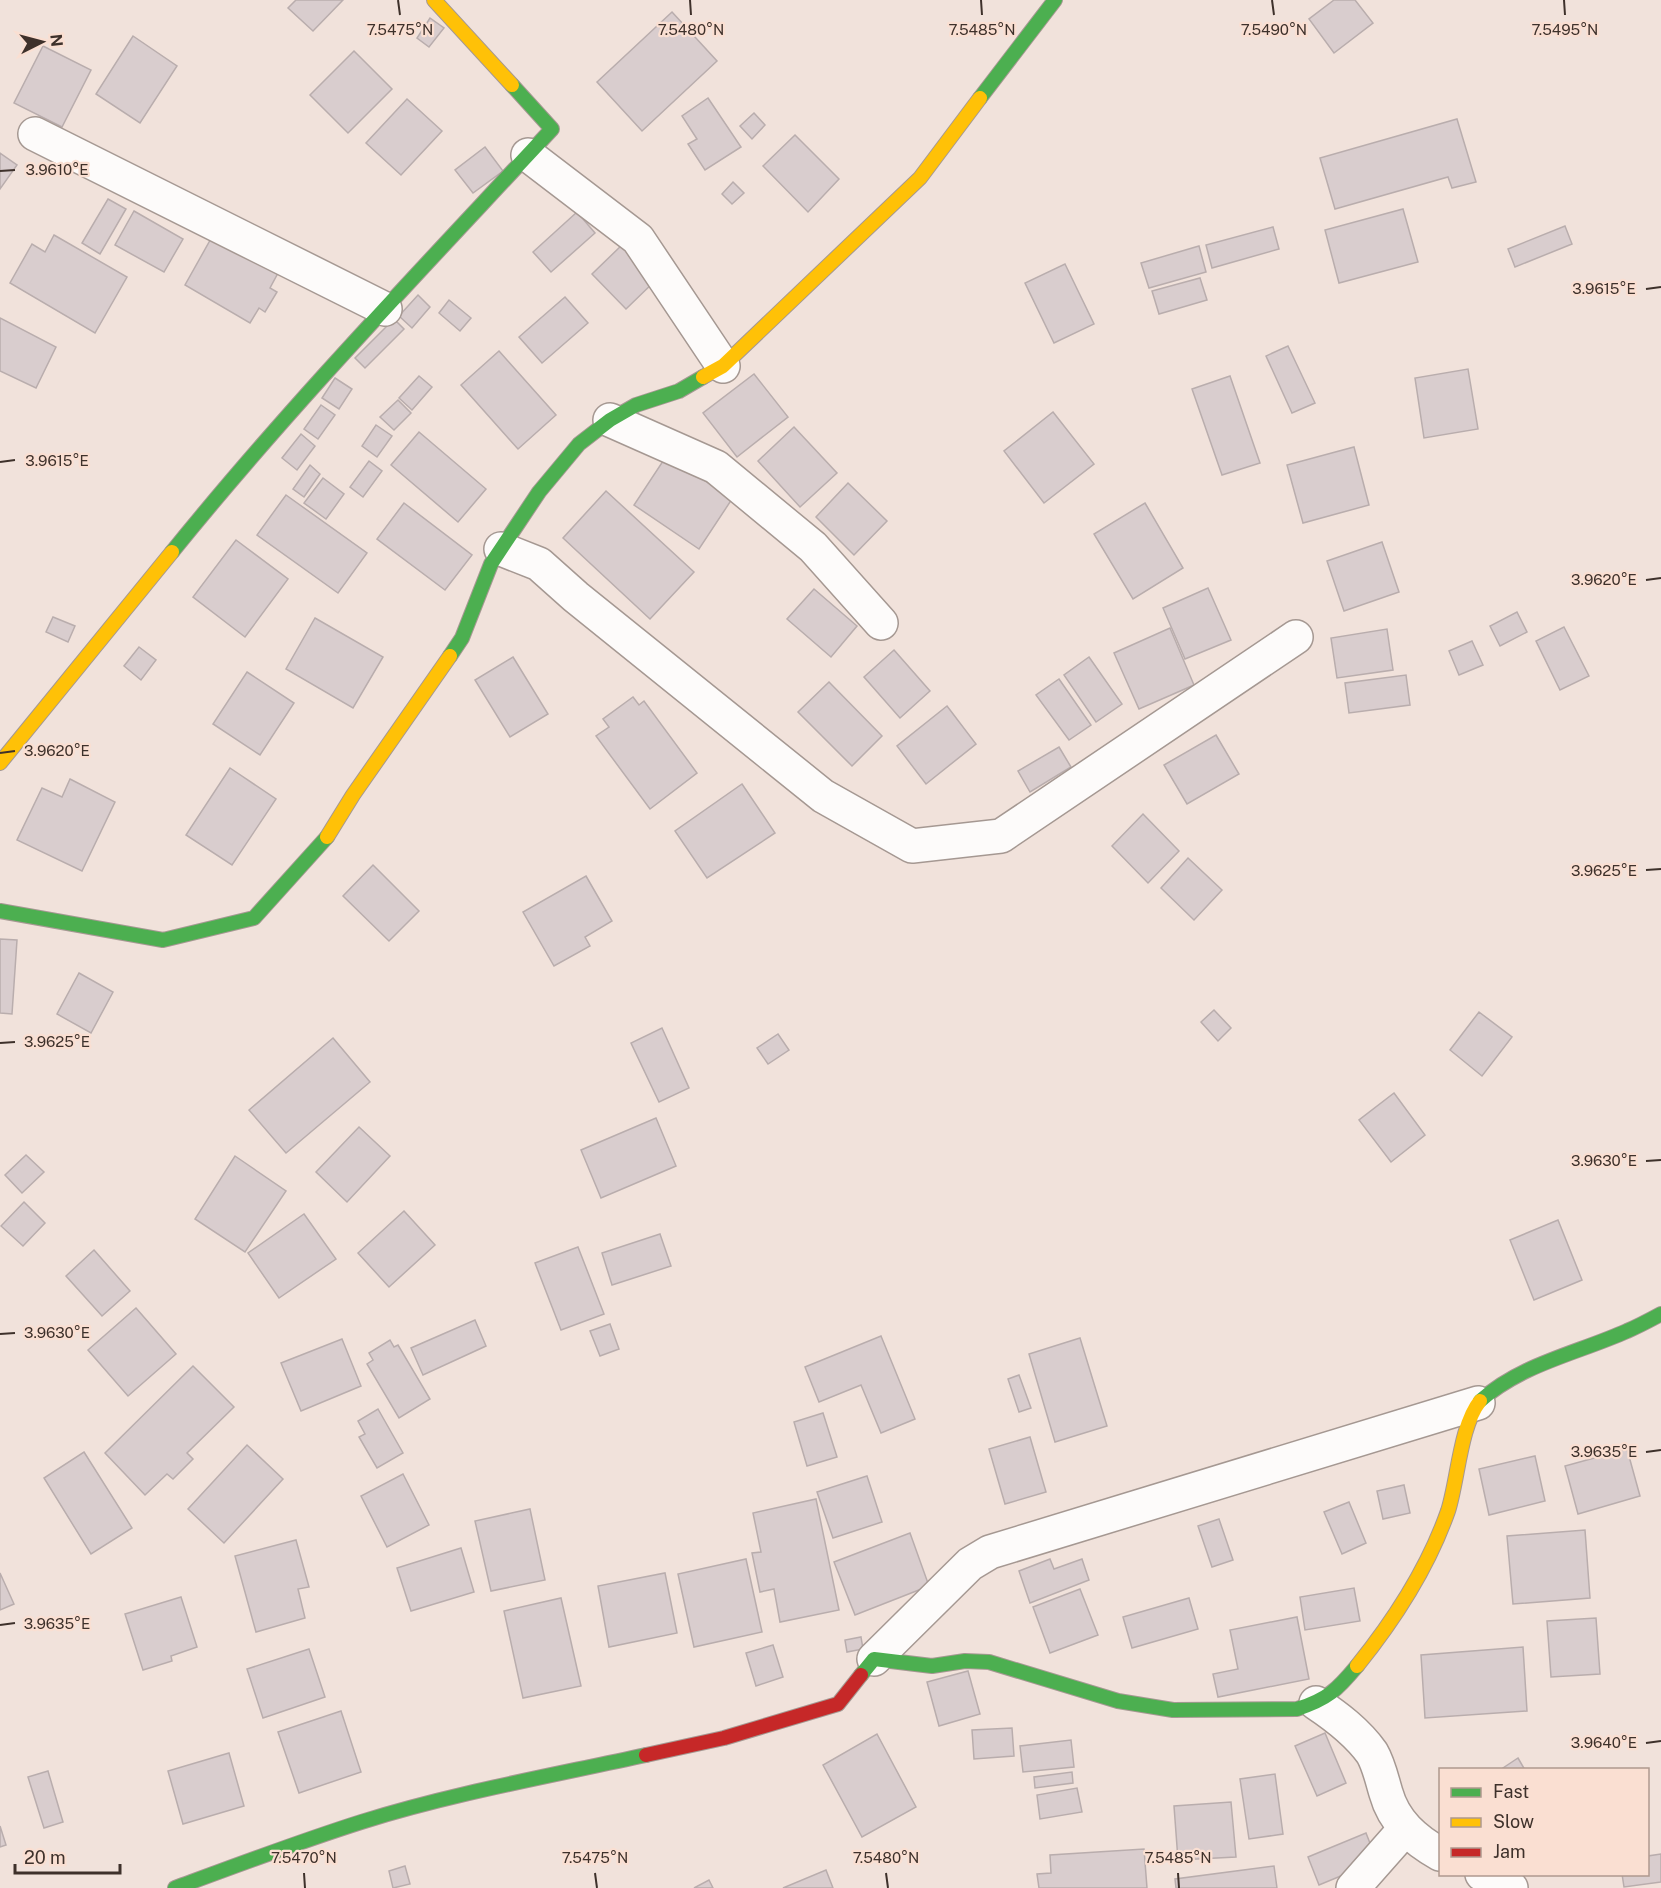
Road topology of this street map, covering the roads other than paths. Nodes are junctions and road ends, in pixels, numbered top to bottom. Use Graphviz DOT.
graph roads {
  1 [pos="434,0"];
  2 [pos="1055,0"];
  3 [pos="35,134"];
  4 [pos="528,155"];
  5 [pos="385,309"];
  6 [pos="723,366"];
  7 [pos="610,420"];
  8 [pos="501,549"];
  9 [pos="881,623"];
  10 [pos="1296,637"];
  11 [pos="0,763"];
  12 [pos="0,911"];
  13 [pos="1661,1314"];
  14 [pos="1478,1403"];
  15 [pos="874,1659"];
  16 [pos="1316,1703"];
  17 [pos="1405,1829"];
  18 [pos="1439,1853"];
  19 [pos="1484,1876"];
  20 [pos="175,1888"];
  21 [pos="1353,1888"];
  22 [pos="1511,1888"];
  1 -- 4 [label="street"];
  2 -- 6 [label="street"];
  3 -- 5 [label="street"];
  4 -- 5 [label="street"];
  4 -- 6 [label="street"];
  5 -- 11 [label="street"];
  6 -- 7 [label="street"];
  7 -- 8 [label="street"];
  7 -- 9 [label="street"];
  8 -- 10 [label="street"];
  8 -- 12 [label="street"];
  13 -- 14 [label="street"];
  14 -- 15 [label="street"];
  14 -- 16 [label="street"];
  15 -- 16 [label="street"];
  15 -- 20 [label="street"];
  16 -- 17 [label="street"];
  17 -- 18 [label="street"];
  17 -- 21 [label="street"];
  19 -- 22 [label="street"];
}
